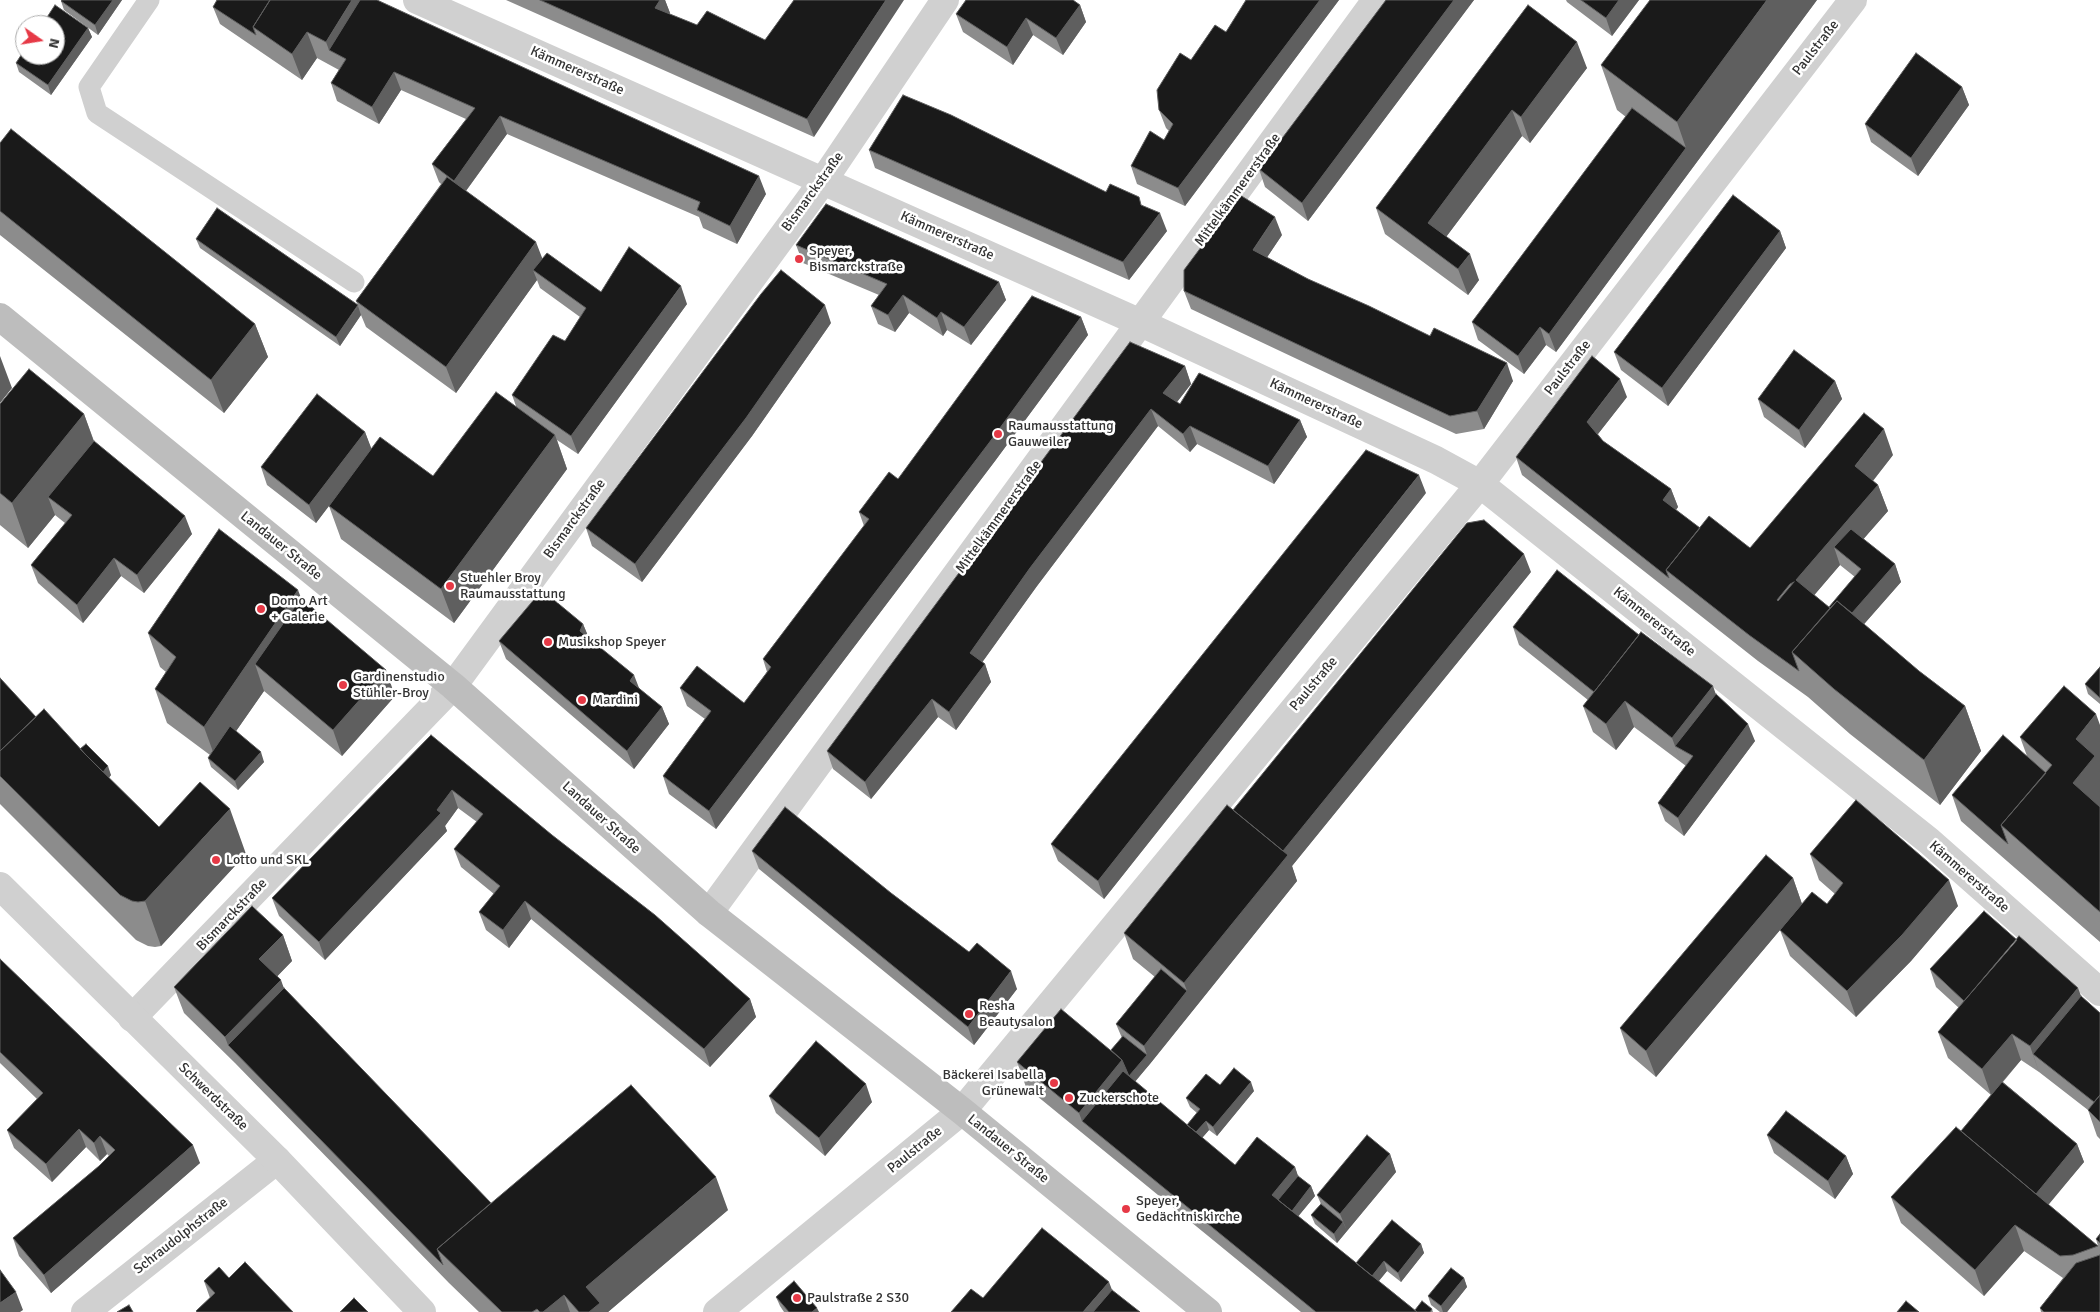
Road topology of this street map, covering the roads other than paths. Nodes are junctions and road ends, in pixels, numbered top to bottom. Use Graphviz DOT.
graph roads {
  1 [pos="149,0"];
  2 [pos="417,0"];
  3 [pos="946,0"];
  4 [pos="1376,0"];
  5 [pos="1853,0"];
  6 [pos="823,181"];
  7 [pos="354,282"];
  8 [pos="0,317"];
  9 [pos="1141,323"];
  10 [pos="1480,484"];
  11 [pos="453,686"];
  12 [pos="0,886"];
  13 [pos="709,913"];
  14 [pos="2100,992"];
  15 [pos="132,1018"];
  16 [pos="962,1111"];
  17 [pos="277,1160"];
  18 [pos="85,1312"];
  19 [pos="422,1312"];
  20 [pos="717,1312"];
  21 [pos="1208,1312"];
  1 -- 7 [label="lane"];
  2 -- 6 [label="street, Kämmererstraße"];
  3 -- 6 [label="street, Bismarckstraße"];
  4 -- 9 [label="street, Mittelkämmererstraße"];
  5 -- 10 [label="street, Paulstraße"];
  6 -- 9 [label="street, Kämmererstraße"];
  6 -- 11 [label="street, Bismarckstraße"];
  8 -- 11 [label="main road, Landauer Straße"];
  9 -- 10 [label="street, Kämmererstraße"];
  9 -- 13 [label="street, Mittelkämmererstraße"];
  10 -- 14 [label="street, Kämmererstraße"];
  10 -- 16 [label="street, Paulstraße"];
  11 -- 13 [label="main road, Landauer Straße"];
  11 -- 15 [label="street, Bismarckstraße"];
  12 -- 15 [label="street, Schwerdstraße"];
  13 -- 16 [label="main road, Landauer Straße"];
  15 -- 17 [label="street, Schwerdstraße"];
  16 -- 20 [label="street, Paulstraße"];
  16 -- 21 [label="main road, Landauer Straße"];
  17 -- 18 [label="street, Schraudolphstraße"];
  17 -- 19 [label="street, Schwerdstraße"];
}
